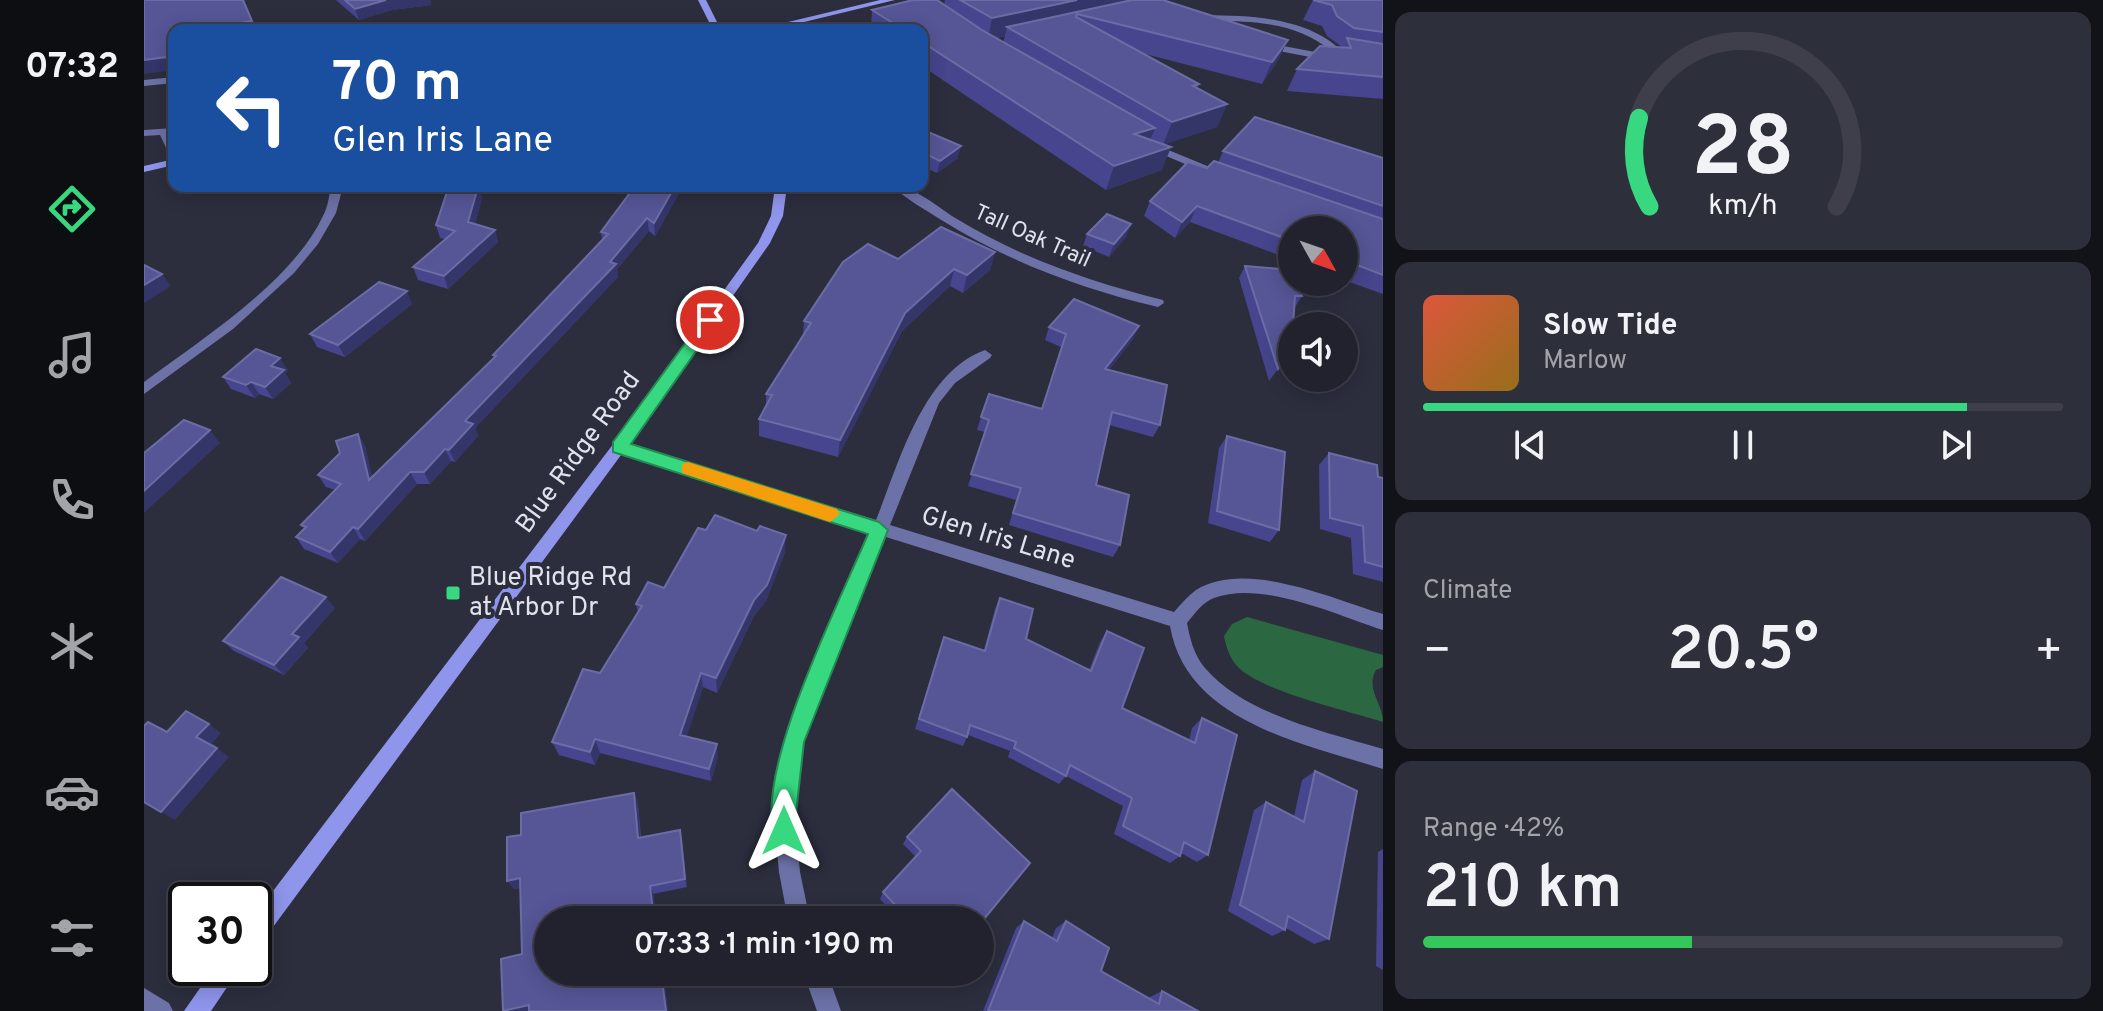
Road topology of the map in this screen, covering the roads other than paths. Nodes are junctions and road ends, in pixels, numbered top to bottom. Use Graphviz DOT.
graph roads {
  1 [pos="702,0"];
  2 [pos="891,0"];
  3 [pos="1193,15"];
  4 [pos="1207,18"];
  5 [pos="714,24"];
  6 [pos="785,24"];
  7 [pos="1226,32"];
  8 [pos="1246,41"];
  9 [pos="1338,52"];
  10 [pos="1352,55"];
  11 [pos="168,81"];
  12 [pos="144,83"];
  13 [pos="168,132"];
  14 [pos="144,133"];
  15 [pos="1143,142"];
  16 [pos="168,163"];
  17 [pos="144,169"];
  18 [pos="1225,176"];
  19 [pos="337,192"];
  20 [pos="780,192"];
  21 [pos="906,192"];
  22 [pos="1158,303"];
  23 [pos="985,355"];
  24 [pos="144,389"];
  25 [pos="619,447"];
  26 [pos="879,530"];
  27 [pos="1178,621"];
  28 [pos="1383,622"];
  29 [pos="1383,759"];
  30 [pos="796,906"];
  31 [pos="272,910"];
  32 [pos="215,986"];
  33 [pos="820,986"];
  34 [pos="144,1000"];
  35 [pos="161,1011"];
  36 [pos="196,1011"];
  37 [pos="829,1011"];
  1 -- 5 [label="main road"];
  2 -- 6 [label="main road"];
  3 -- 4 [label="street"];
  4 -- 7 [label="street"];
  4 -- 9 [label="street"];
  8 -- 9 [label="street"];
  9 -- 10 [label="street"];
  11 -- 12 [label="street"];
  13 -- 14 [label="street"];
  15 -- 18 [label="street"];
  16 -- 17 [label="main road"];
  19 -- 24 [label="street"];
  20 -- 25 [label="main road, Blue Ridge Road"];
  21 -- 22 [label="street, Tall Oak Trail"];
  23 -- 26 [label="street"];
  25 -- 26 [label="street, Glen Iris Lane"];
  25 -- 31 [label="main road, Blue Ridge Road"];
  26 -- 27 [label="street, Glen Iris Lane"];
  26 -- 30 [label="street"];
  27 -- 28 [label="street"];
  27 -- 29 [label="street"];
  32 -- 36 [label="main road"];
  33 -- 37 [label="street"];
  34 -- 35 [label="street"];
}
